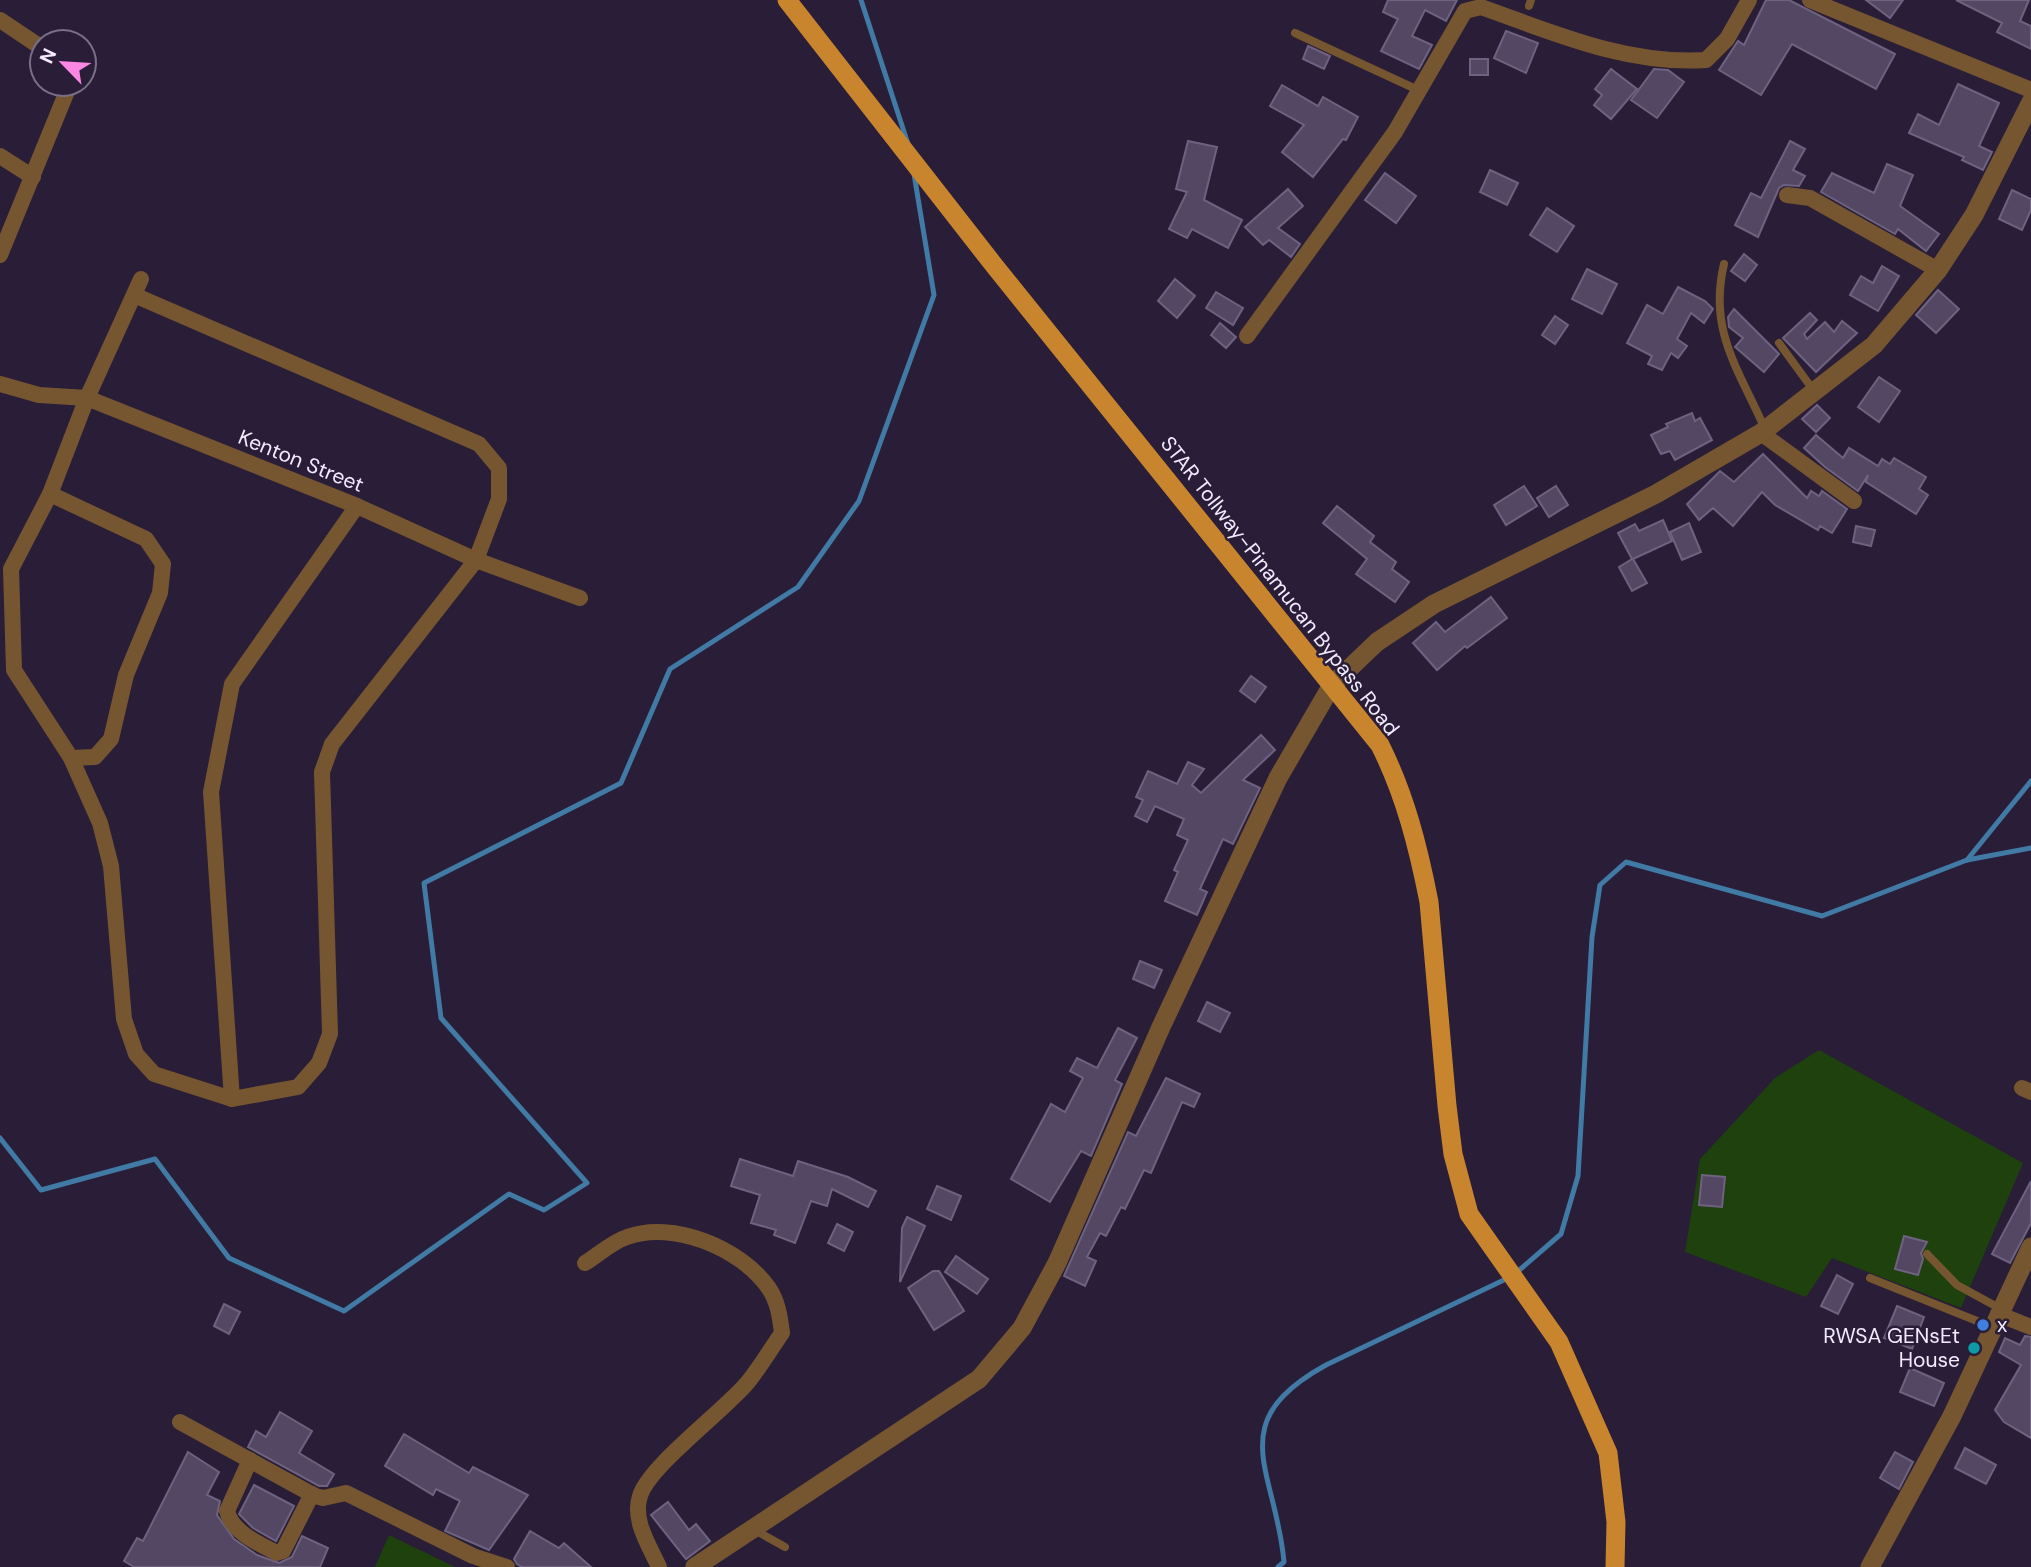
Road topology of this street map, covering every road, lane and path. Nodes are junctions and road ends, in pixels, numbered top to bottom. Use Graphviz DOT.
graph roads {
  1 [pos="788,0"];
  2 [pos="1749,0"];
  3 [pos="1810,0"];
  4 [pos="0,20"];
  5 [pos="1295,33"];
  6 [pos="28,39"];
  7 [pos="1418,90"];
  8 [pos="2031,90"];
  9 [pos="64,98"];
  10 [pos="2031,102"];
  11 [pos="0,156"];
  12 [pos="33,177"];
  13 [pos="1787,195"];
  14 [pos="0,255"];
  15 [pos="1724,264"];
  16 [pos="1938,270"];
  17 [pos="141,279"];
  18 [pos="134,295"];
  19 [pos="1247,336"];
  20 [pos="1779,343"];
  21 [pos="0,384"];
  22 [pos="1814,391"];
  23 [pos="87,398"];
  24 [pos="1763,431"];
  25 [pos="50,494"];
  26 [pos="1854,501"];
  27 [pos="357,506"];
  28 [pos="476,560"];
  29 [pos="580,598"];
  30 [pos="1332,685"];
  31 [pos="71,758"];
  32 [pos="232,1099"];
  33 [pos="2031,1247"];
  34 [pos="1927,1254"];
  35 [pos="585,1263"];
  36 [pos="1870,1278"];
  37 [pos="1997,1317"];
  38 [pos="2031,1327"];
  39 [pos="180,1422"];
  40 [pos="250,1460"];
  41 [pos="312,1494"];
  42 [pos="753,1529"];
  43 [pos="785,1546"];
  44 [pos="507,1567"];
  45 [pos="659,1567"];
  46 [pos="695,1567"];
  47 [pos="1615,1567"];
  48 [pos="1871,1567"];
  1 -- 30 [label="main road, STAR Tollway-Pinamucan Bypass Road"];
  2 -- 7 [label="street"];
  3 -- 8 [label="street"];
  4 -- 6 [label="street"];
  5 -- 7 [label="lane"];
  7 -- 19 [label="street"];
  9 -- 12 [label="street"];
  10 -- 16 [label="street"];
  11 -- 12 [label="street"];
  12 -- 14 [label="street"];
  13 -- 16 [label="street"];
  15 -- 24 [label="lane"];
  16 -- 22 [label="street"];
  17 -- 18 [label="street"];
  18 -- 23 [label="street"];
  18 -- 28 [label="street"];
  20 -- 22 [label="lane"];
  21 -- 23 [label="street, Kenton Street"];
  22 -- 24 [label="street"];
  23 -- 25 [label="street"];
  23 -- 27 [label="street, Kenton Street"];
  24 -- 26 [label="street"];
  24 -- 30 [label="street"];
  25 -- 31 [label="street"];
  25 -- 31 [label="street"];
  27 -- 28 [label="street, Kenton Street"];
  27 -- 32 [label="street"];
  28 -- 29 [label="street, Kenton Street"];
  28 -- 32 [label="street"];
  30 -- 42 [label="street"];
  30 -- 47 [label="main road, STAR Tollway-Pinamucan Bypass Road"];
  31 -- 32 [label="street"];
  33 -- 37 [label="street"];
  34 -- 37 [label="lane"];
  35 -- 45 [label="street"];
  36 -- 37 [label="lane"];
  37 -- 38 [label="street"];
  37 -- 48 [label="street"];
  39 -- 40 [label="street"];
  40 -- 41 [label="street"];
  40 -- 41 [label="street"];
  41 -- 44 [label="street"];
  42 -- 43 [label="lane"];
  42 -- 46 [label="street"];
}
